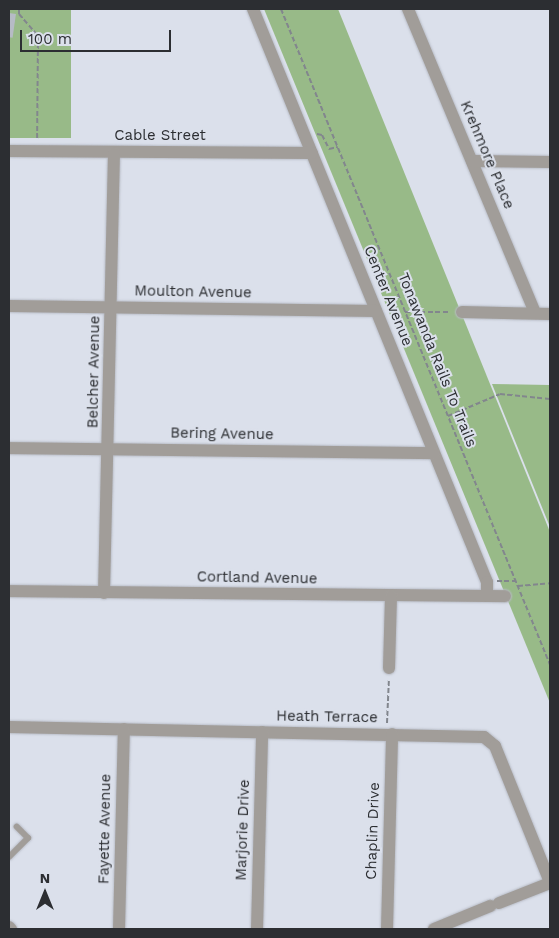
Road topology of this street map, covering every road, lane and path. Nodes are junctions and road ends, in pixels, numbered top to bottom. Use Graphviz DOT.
graph roads {
  1 [pos="19,9"];
  2 [pos="253,9"];
  3 [pos="281,9"];
  4 [pos="408,9"];
  5 [pos="314,134"];
  6 [pos="37,144"];
  7 [pos="338,147"];
  8 [pos="9,151"];
  9 [pos="114,153"];
  10 [pos="312,153"];
  11 [pos="472,161"];
  12 [pos="550,162"];
  13 [pos="9,306"];
  14 [pos="112,308"];
  15 [pos="376,311"];
  16 [pos="405,312"];
  17 [pos="462,312"];
  18 [pos="535,313"];
  19 [pos="550,314"];
  20 [pos="550,400"];
  21 [pos="448,416"];
  22 [pos="9,448"];
  23 [pos="108,450"];
  24 [pos="434,453"];
  25 [pos="515,580"];
  26 [pos="493,582"];
  27 [pos="550,583"];
  28 [pos="517,586"];
  29 [pos="9,591"];
  30 [pos="104,593"];
  31 [pos="391,596"];
  32 [pos="487,596"];
  33 [pos="505,596"];
  34 [pos="550,665"];
  35 [pos="389,668"];
  36 [pos="9,727"];
  37 [pos="124,729"];
  38 [pos="262,732"];
  39 [pos="389,734"];
  40 [pos="17,827"];
  41 [pos="9,856"];
  42 [pos="550,883"];
  43 [pos="119,929"];
  44 [pos="257,929"];
  45 [pos="387,929"];
  46 [pos="434,929"];
  1 -- 6 [label="path"];
  2 -- 10 [label="street, Center Avenue"];
  3 -- 7 [label="path, Tonawanda Rails To Trails"];
  4 -- 11 [label="street, Krehmore Place"];
  5 -- 7 [label="path"];
  7 -- 16 [label="path, Tonawanda Rails To Trails"];
  8 -- 9 [label="street, Cable Street"];
  9 -- 10 [label="street, Cable Street"];
  9 -- 14 [label="street, Belcher Avenue"];
  10 -- 15 [label="street, Center Avenue"];
  11 -- 12 [label="street"];
  11 -- 18 [label="street, Krehmore Place"];
  13 -- 14 [label="street, Moulton Avenue"];
  14 -- 15 [label="street, Moulton Avenue"];
  14 -- 23 [label="street, Belcher Avenue"];
  15 -- 24 [label="street, Center Avenue"];
  16 -- 17 [label="path"];
  16 -- 21 [label="path, Tonawanda Rails To Trails"];
  17 -- 18 [label="street"];
  18 -- 19 [label="street"];
  20 -- 21 [label="path"];
  21 -- 25 [label="path, Tonawanda Rails To Trails"];
  22 -- 23 [label="street, Bering Avenue"];
  23 -- 24 [label="street, Bering Avenue"];
  23 -- 30 [label="street, Belcher Avenue"];
  24 -- 32 [label="street, Center Avenue"];
  25 -- 26 [label="path"];
  25 -- 28 [label="path, Tonawanda Rails To Trails"];
  27 -- 28 [label="path"];
  28 -- 34 [label="path, Tonawanda Rails To Trails"];
  29 -- 30 [label="street, Cortland Avenue"];
  30 -- 31 [label="street, Cortland Avenue"];
  31 -- 32 [label="street, Cortland Avenue"];
  31 -- 35 [label="street"];
  32 -- 33 [label="street, Cortland Avenue"];
  35 -- 39 [label="path"];
  36 -- 37 [label="street, Heath Terrace"];
  37 -- 38 [label="street, Heath Terrace"];
  37 -- 43 [label="street, Fayette Avenue"];
  38 -- 39 [label="street, Heath Terrace"];
  38 -- 44 [label="street, Marjorie Drive"];
  39 -- 42 [label="street, Heath Terrace"];
  39 -- 45 [label="street, Chaplin Drive"];
  40 -- 41 [label="lane"];
  42 -- 46 [label="street"];
}
